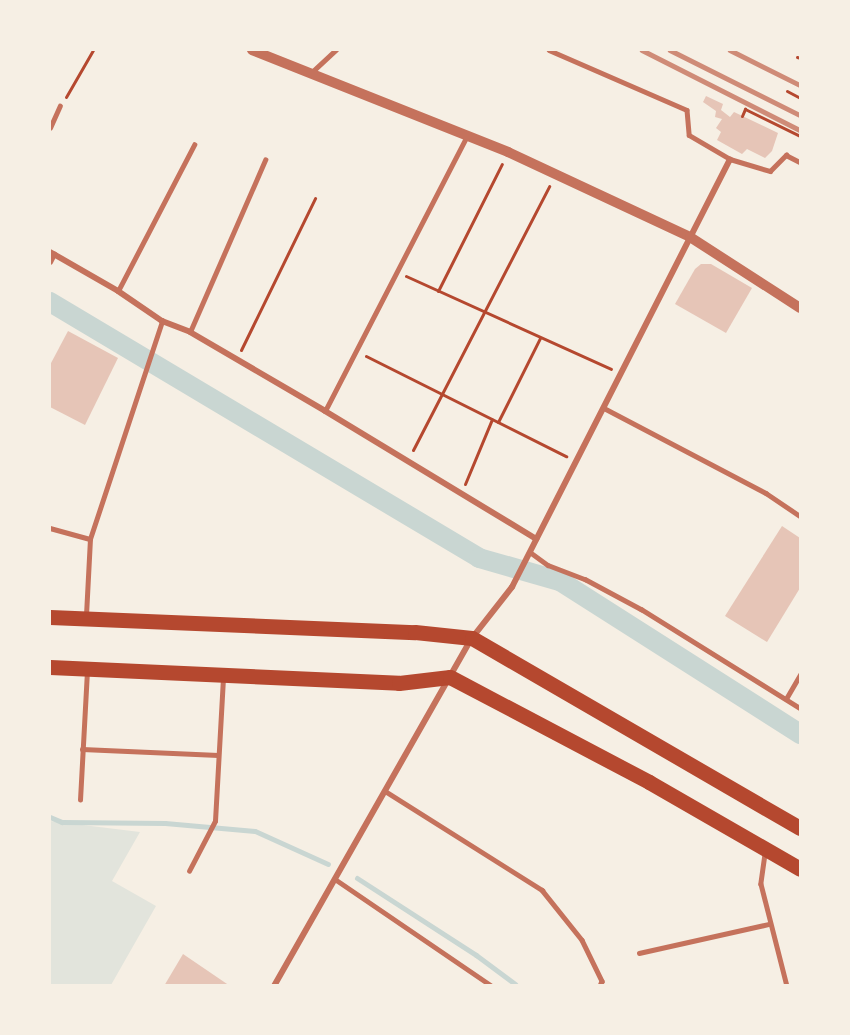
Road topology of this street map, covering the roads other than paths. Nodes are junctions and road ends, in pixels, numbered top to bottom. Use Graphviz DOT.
graph roads {
  1 [pos="252,50"];
  2 [pos="336,50"];
  3 [pos="549,50"];
  4 [pos="312,72"];
  5 [pos="60,106"];
  6 [pos="50,128"];
  7 [pos="467,136"];
  8 [pos="194,145"];
  9 [pos="730,159"];
  10 [pos="265,160"];
  11 [pos="801,162"];
  12 [pos="690,237"];
  13 [pos="52,253"];
  14 [pos="50,262"];
  15 [pos="118,291"];
  16 [pos="801,308"];
  17 [pos="162,321"];
  18 [pos="190,332"];
  19 [pos="603,408"];
  20 [pos="325,411"];
  21 [pos="801,516"];
  22 [pos="50,528"];
  23 [pos="90,538"];
  24 [pos="536,539"];
  25 [pos="530,552"];
  26 [pos="50,617"];
  27 [pos="86,618"];
  28 [pos="472,638"];
  29 [pos="50,667"];
  30 [pos="87,668"];
  31 [pos="224,674"];
  32 [pos="801,675"];
  33 [pos="450,677"];
  34 [pos="786,699"];
  35 [pos="801,708"];
  36 [pos="82,749"];
  37 [pos="218,755"];
  38 [pos="385,791"];
  39 [pos="80,800"];
  40 [pos="801,828"];
  41 [pos="766,848"];
  42 [pos="801,869"];
  43 [pos="189,872"];
  44 [pos="335,879"];
  45 [pos="770,924"];
  46 [pos="639,953"];
  47 [pos="484,984"];
  48 [pos="274,986"];
  49 [pos="492,986"];
  50 [pos="600,986"];
  51 [pos="787,986"];
  1 -- 4 [label="street"];
  2 -- 4 [label="lane"];
  3 -- 9 [label="lane"];
  4 -- 7 [label="street"];
  5 -- 6 [label="lane"];
  7 -- 12 [label="street"];
  7 -- 20 [label="lane"];
  8 -- 15 [label="lane"];
  9 -- 11 [label="lane"];
  9 -- 12 [label="street"];
  10 -- 18 [label="lane"];
  12 -- 16 [label="street"];
  12 -- 19 [label="street"];
  13 -- 14 [label="lane"];
  13 -- 15 [label="street"];
  15 -- 17 [label="street"];
  17 -- 18 [label="street"];
  17 -- 23 [label="lane"];
  18 -- 20 [label="street"];
  19 -- 21 [label="lane"];
  19 -- 24 [label="street"];
  20 -- 24 [label="street"];
  22 -- 23 [label="lane"];
  23 -- 27 [label="lane"];
  24 -- 25 [label="street"];
  25 -- 28 [label="street"];
  25 -- 34 [label="lane"];
  26 -- 27 [label="main road"];
  27 -- 28 [label="main road"];
  28 -- 33 [label="street"];
  28 -- 40 [label="main road"];
  29 -- 30 [label="main road"];
  30 -- 31 [label="main road"];
  30 -- 36 [label="lane"];
  31 -- 33 [label="main road"];
  31 -- 37 [label="lane"];
  32 -- 34 [label="lane"];
  33 -- 38 [label="street"];
  33 -- 41 [label="main road"];
  34 -- 35 [label="lane"];
  36 -- 37 [label="lane"];
  36 -- 39 [label="lane"];
  37 -- 43 [label="lane"];
  38 -- 44 [label="street"];
  38 -- 50 [label="lane"];
  41 -- 42 [label="main road"];
  41 -- 45 [label="lane"];
  44 -- 47 [label="lane"];
  44 -- 48 [label="street"];
  45 -- 46 [label="lane"];
  45 -- 51 [label="lane"];
  47 -- 49 [label="lane"];
}
